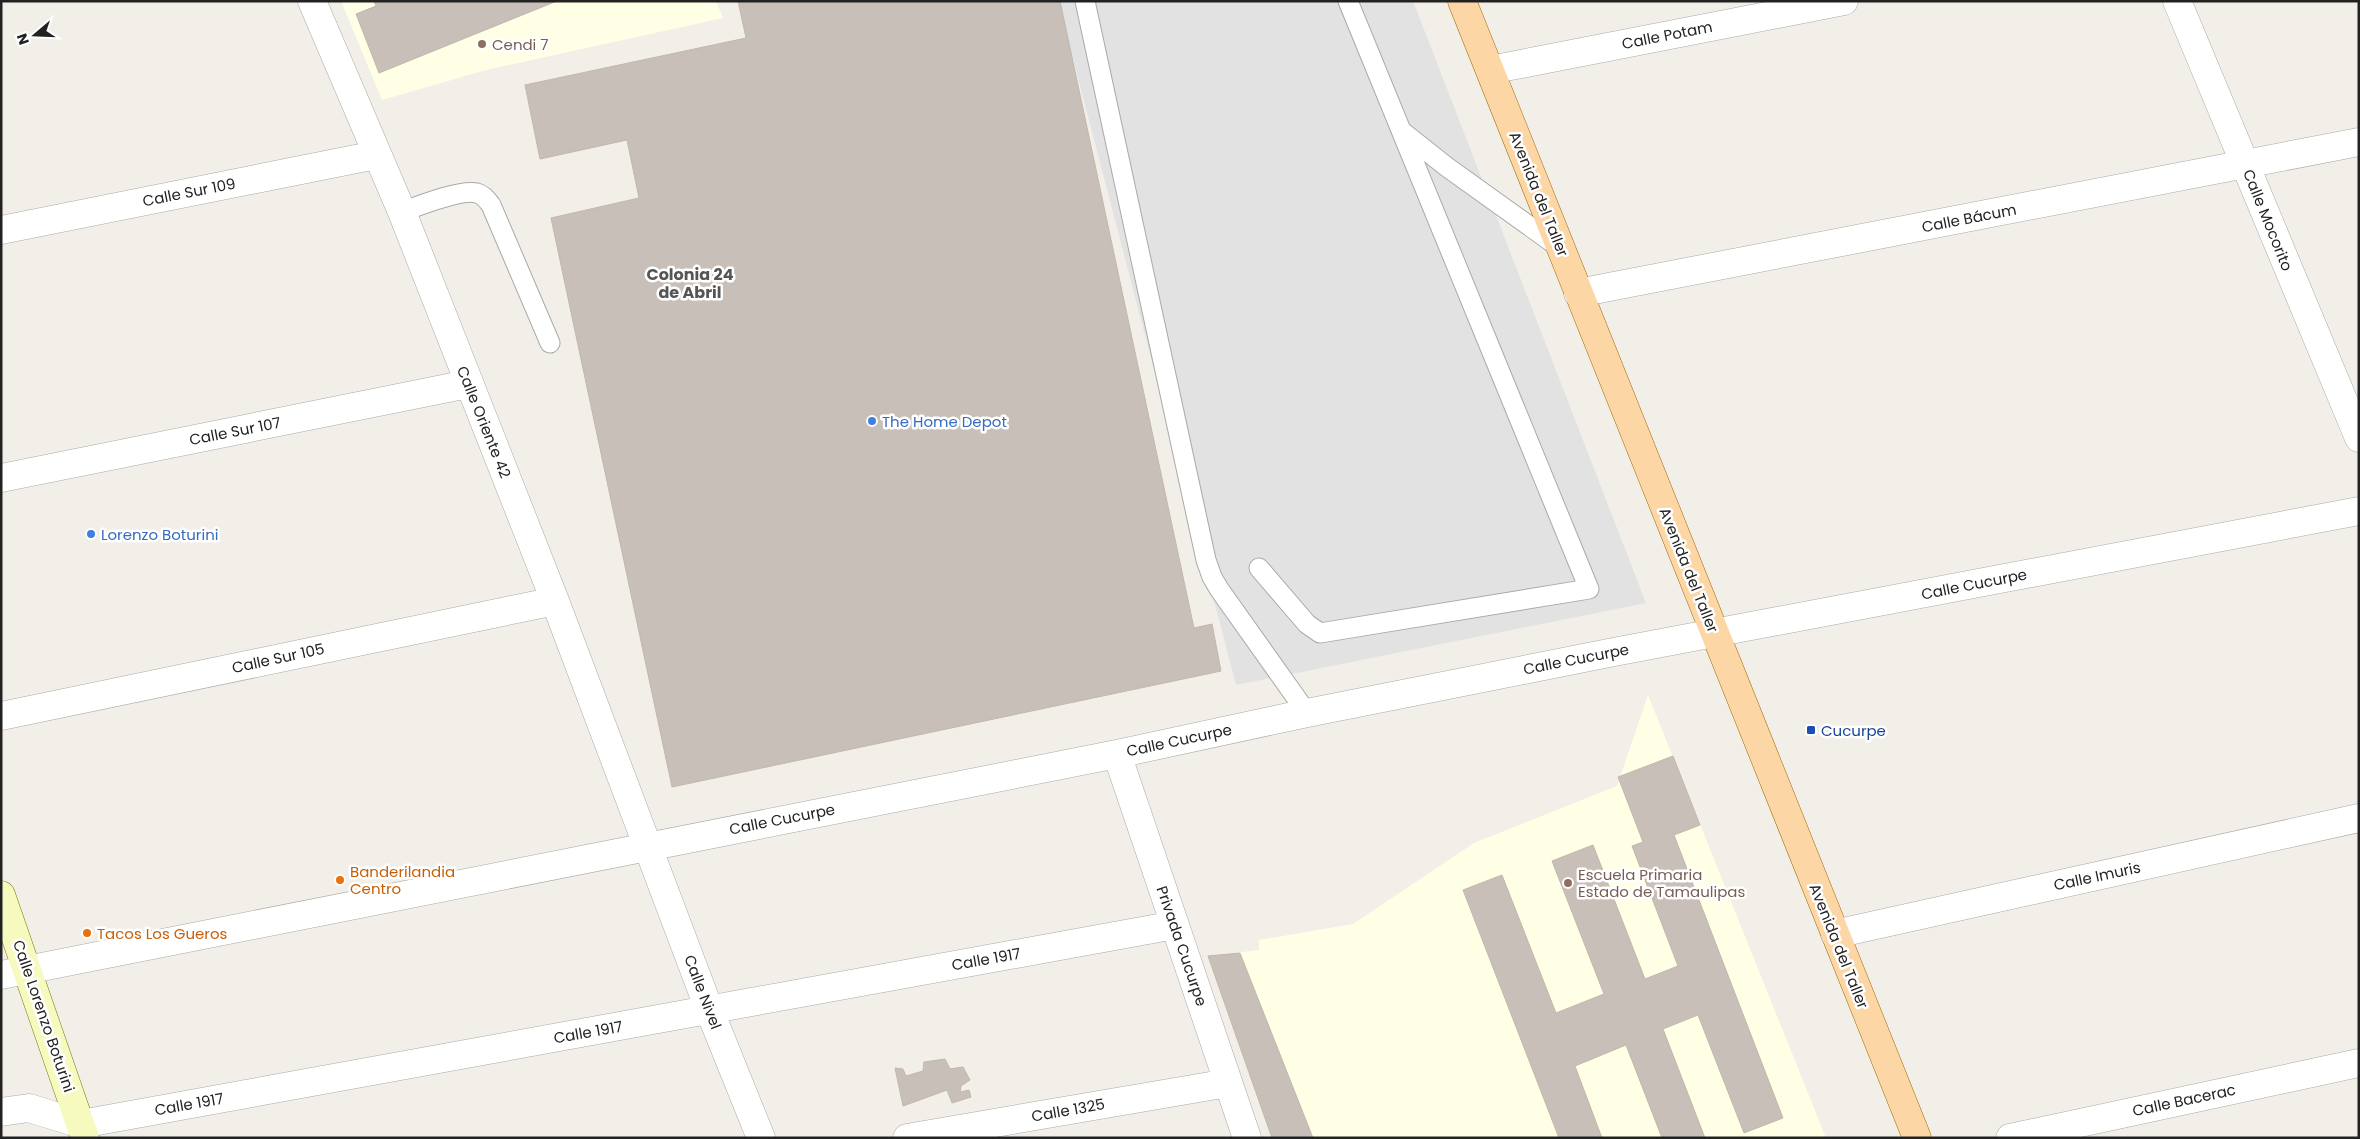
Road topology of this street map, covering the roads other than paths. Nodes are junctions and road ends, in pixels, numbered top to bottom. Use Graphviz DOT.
graph roads {
  1 [pos="312,1"];
  2 [pos="1085,1"];
  3 [pos="1348,1"];
  4 [pos="1462,1"];
  5 [pos="1844,1"];
  6 [pos="2177,1"];
  7 [pos="1490,70"];
  8 [pos="1402,131"];
  9 [pos="2359,142"];
  10 [pos="376,155"];
  11 [pos="2245,164"];
  12 [pos="402,212"];
  13 [pos="1,230"];
  14 [pos="1560,248"];
  15 [pos="1578,293"];
  16 [pos="550,343"];
  17 [pos="468,384"];
  18 [pos="2359,438"];
  19 [pos="1,478"];
  20 [pos="2359,512"];
  21 [pos="1259,568"];
  22 [pos="555,600"];
  23 [pos="1714,634"];
  24 [pos="1307,713"];
  25 [pos="1,716"];
  26 [pos="1117,754"];
  27 [pos="2359,818"];
  28 [pos="648,845"];
  29 [pos="1,895"];
  30 [pos="1176,925"];
  31 [pos="1835,934"];
  32 [pos="28,970"];
  33 [pos="1,975"];
  34 [pos="709,1010"];
  35 [pos="2359,1063"];
  36 [pos="1228,1083"];
  37 [pos="1,1112"];
  38 [pos="83,1131"];
  39 [pos="761,1138"];
  40 [pos="908,1138"];
  41 [pos="1247,1138"];
  42 [pos="1917,1138"];
  43 [pos="2010,1138"];
  1 -- 10 [label="street, Calle Oriente 42"];
  2 -- 24 [label="lane"];
  3 -- 8 [label="lane"];
  4 -- 7 [label="main road, Avenida del Taller"];
  5 -- 7 [label="street, Calle Potam"];
  6 -- 11 [label="street, Calle Mocorito"];
  7 -- 14 [label="main road, Avenida del Taller"];
  8 -- 14 [label="lane"];
  8 -- 21 [label="lane"];
  9 -- 11 [label="street, Calle Bácum"];
  10 -- 12 [label="street, Calle Oriente 42"];
  10 -- 13 [label="street, Calle Sur 109"];
  11 -- 15 [label="street, Calle Bácum"];
  11 -- 18 [label="street, Calle Mocorito"];
  12 -- 16 [label="lane"];
  12 -- 17 [label="street, Calle Oriente 42"];
  14 -- 15 [label="main road, Avenida del Taller"];
  15 -- 23 [label="main road, Avenida del Taller"];
  17 -- 19 [label="street, Calle Sur 107"];
  17 -- 22 [label="street, Calle Oriente 42"];
  20 -- 23 [label="street, Calle Cucurpe"];
  22 -- 25 [label="street, Calle Sur 105"];
  22 -- 28 [label="street, Calle Oriente 42"];
  23 -- 24 [label="street, Calle Cucurpe"];
  23 -- 31 [label="main road, Avenida del Taller"];
  24 -- 26 [label="street, Calle Cucurpe"];
  26 -- 28 [label="street, Calle Cucurpe"];
  26 -- 30 [label="street, Privada Cucurpe"];
  27 -- 31 [label="street, Calle Imuris"];
  28 -- 32 [label="street, Calle Cucurpe"];
  28 -- 34 [label="street, Calle Nivel"];
  29 -- 32 [label="main road, Calle Lorenzo Boturini"];
  30 -- 34 [label="street, Calle 1917"];
  30 -- 36 [label="street, Privada Cucurpe"];
  31 -- 42 [label="main road, Avenida del Taller"];
  32 -- 33 [label="street, Calle Cucurpe"];
  32 -- 38 [label="main road, Calle Lorenzo Boturini"];
  34 -- 38 [label="street, Calle 1917"];
  34 -- 39 [label="street, Calle Nivel"];
  35 -- 43 [label="street, Calle Bacerac"];
  36 -- 40 [label="street, Calle 1325"];
  36 -- 41 [label="street, Privada Cucurpe"];
  37 -- 38 [label="street, Calle 1917"];
}
